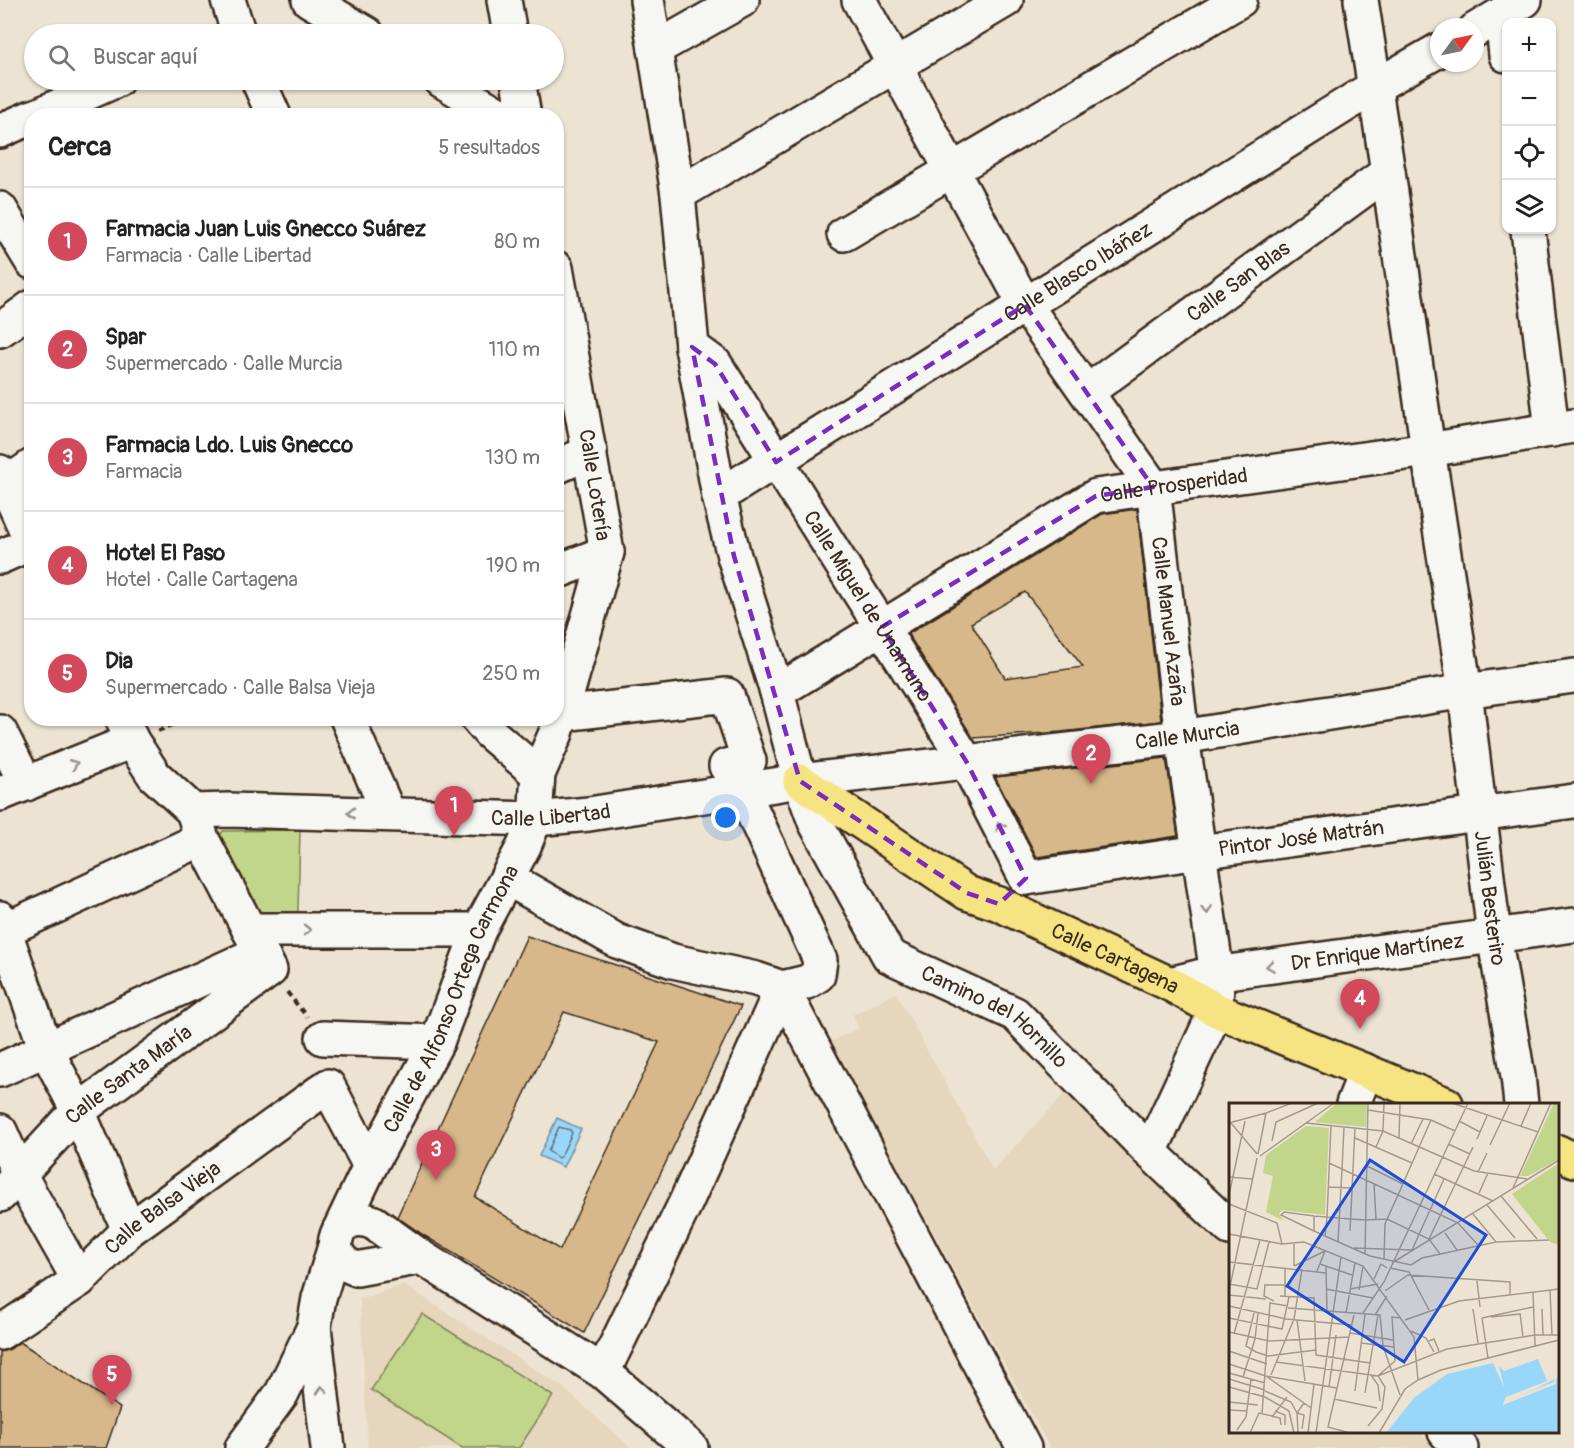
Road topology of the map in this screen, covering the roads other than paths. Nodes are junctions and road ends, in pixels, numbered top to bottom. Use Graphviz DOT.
graph roads {
  1 [pos="309,0"];
  2 [pos="504,0"];
  3 [pos="646,0"];
  4 [pos="742,0"];
  5 [pos="859,0"];
  6 [pos="1006,0"];
  7 [pos="1360,0"];
  8 [pos="1227,3"];
  9 [pos="350,24"];
  10 [pos="508,24"];
  11 [pos="655,49"];
  12 [pos="1430,55"];
  13 [pos="895,66"];
  14 [pos="1374,87"];
  15 [pos="94,90"];
  16 [pos="262,90"];
  17 [pos="458,90"];
  18 [pos="520,90"];
  19 [pos="54,108"];
  20 [pos="270,108"];
  21 [pos="488,108"];
  22 [pos="523,108"];
  23 [pos="24,120"];
  24 [pos="0,131"];
  25 [pos="952,170"];
  26 [pos="1388,172"];
  27 [pos="678,194"];
  28 [pos="0,209"];
  29 [pos="844,234"];
  30 [pos="1529,234"];
  31 [pos="24,249"];
  32 [pos="1025,305"];
  33 [pos="24,313"];
  34 [pos="564,313"];
  35 [pos="0,330"];
  36 [pos="692,347"];
  37 [pos="1088,391"];
  38 [pos="1563,428"];
  39 [pos="1428,450"];
  40 [pos="591,452"];
  41 [pos="776,462"];
  42 [pos="564,464"];
  43 [pos="13,474"];
  44 [pos="1153,487"];
  45 [pos="719,496"];
  46 [pos="24,514"];
  47 [pos="24,546"];
  48 [pos="607,552"];
  49 [pos="0,557"];
  50 [pos="564,569"];
  51 [pos="882,627"];
  52 [pos="1574,676"];
  53 [pos="1465,691"];
  54 [pos="777,692"];
  55 [pos="564,706"];
  56 [pos="564,723"];
  57 [pos="350,726"];
  58 [pos="484,726"];
  59 [pos="558,726"];
  60 [pos="127,730"];
  61 [pos="0,732"];
  62 [pos="1182,737"];
  63 [pos="966,761"];
  64 [pos="538,774"];
  65 [pos="734,779"];
  66 [pos="800,781"];
  67 [pos="13,789"];
  68 [pos="1574,801"];
  69 [pos="389,814"];
  70 [pos="1479,815"];
  71 [pos="535,819"];
  72 [pos="198,825"];
  73 [pos="1199,852"];
  74 [pos="507,878"];
  75 [pos="1026,878"];
  76 [pos="999,904"];
  77 [pos="1574,925"];
  78 [pos="2,927"];
  79 [pos="479,930"];
  80 [pos="1494,936"];
  81 [pos="260,951"];
  82 [pos="1217,974"];
  83 [pos="1170,984"];
  84 [pos="782,988"];
  85 [pos="1216,1011"];
  86 [pos="323,1038"];
  87 [pos="437,1042"];
  88 [pos="46,1049"];
  89 [pos="0,1070"];
  90 [pos="1366,1071"];
  91 [pos="1353,1103"];
  92 [pos="1444,1103"];
  93 [pos="1521,1103"];
  94 [pos="78,1111"];
  95 [pos="0,1131"];
  96 [pos="1150,1152"];
  97 [pos="1559,1153"];
  98 [pos="1574,1160"];
  99 [pos="367,1172"];
  100 [pos="9,1184"];
  101 [pos="376,1226"];
  102 [pos="1229,1227"];
  103 [pos="129,1230"];
  104 [pos="351,1253"];
  105 [pos="421,1257"];
  106 [pos="79,1280"];
  107 [pos="317,1312"];
  108 [pos="0,1333"];
  109 [pos="603,1372"];
  110 [pos="242,1448"];
  111 [pos="328,1448"];
  112 [pos="691,1448"];
  113 [pos="1024,1448"];
  1 -- 9 [label="street"];
  2 -- 10 [label="street"];
  3 -- 11 [label="street, Camino del Hornillo"];
  4 -- 11 [label="street"];
  5 -- 13 [label="street, Calle Manuel Azaña"];
  6 -- 13 [label="street"];
  7 -- 14 [label="street, Julián Besteriro"];
  8 -- 25 [label="street"];
  11 -- 27 [label="street, Camino del Hornillo"];
  12 -- 14 [label="street, Calle Blasco Ibáñez"];
  13 -- 25 [label="street, Calle Manuel Azaña"];
  13 -- 27 [label="street"];
  14 -- 26 [label="street, Julián Besteriro"];
  14 -- 32 [label="street, Calle Blasco Ibáñez"];
  15 -- 19 [label="street"];
  16 -- 20 [label="street"];
  17 -- 21 [label="street"];
  18 -- 22 [label="street"];
  23 -- 24 [label="street"];
  25 -- 29 [label="street"];
  25 -- 32 [label="street, Calle Manuel Azaña"];
  26 -- 37 [label="street, Calle San Blas"];
  26 -- 39 [label="street, Julián Besteriro"];
  27 -- 36 [label="street, Camino del Hornillo"];
  28 -- 31 [label="street"];
  30 -- 38 [label="street"];
  32 -- 37 [label="street, Calle Manuel Azaña"];
  32 -- 41 [label="street, Calle Blasco Ibáñez"];
  33 -- 35 [label="street"];
  34 -- 40 [label="street, Calle Lotería"];
  36 -- 41 [label="street, Calle Miguel de Unamuno"];
  36 -- 45 [label="street, Camino del Hornillo"];
  37 -- 44 [label="street, Calle Manuel Azaña"];
  38 -- 39 [label="street, Calle Prosperidad"];
  39 -- 44 [label="street, Calle Prosperidad"];
  39 -- 53 [label="street, Julián Besteriro"];
  40 -- 42 [label="street"];
  40 -- 48 [label="street, Calle Lotería"];
  41 -- 45 [label="street, Calle Blasco Ibáñez"];
  41 -- 51 [label="street, Calle Miguel de Unamuno"];
  43 -- 46 [label="street"];
  44 -- 51 [label="street, Calle Prosperidad"];
  44 -- 62 [label="street, Calle Manuel Azaña"];
  45 -- 54 [label="street, Camino del Hornillo"];
  47 -- 49 [label="street"];
  48 -- 50 [label="street"];
  48 -- 55 [label="street, Calle Lotería"];
  51 -- 54 [label="street, Calle Prosperidad"];
  51 -- 63 [label="street, Calle Miguel de Unamuno"];
  52 -- 53 [label="street, Calle Murcia"];
  53 -- 62 [label="street, Calle Murcia"];
  53 -- 70 [label="street, Julián Besteriro"];
  54 -- 66 [label="street, Camino del Hornillo"];
  56 -- 65 [label="street"];
  57 -- 69 [label="street"];
  58 -- 64 [label="street"];
  59 -- 64 [label="street, Calle Lotería"];
  67 -- 60 [label="street, one-way"];
  60 -- 72 [label="street"];
  61 -- 67 [label="street"];
  62 -- 63 [label="street, Calle Murcia"];
  62 -- 73 [label="street, Calle Manuel Azaña"];
  63 -- 66 [label="street, Calle Murcia"];
  75 -- 63 [label="street, Calle Miguel de Unamuno, one-way"];
  64 -- 71 [label="street, Calle de Alfonso Ortega Carmona"];
  65 -- 66 [label="street, Calle Libertad"];
  65 -- 71 [label="street, Calle Libertad"];
  65 -- 84 [label="street"];
  66 -- 76 [label="main road, Calle Cartagena"];
  66 -- 96 [label="street, Camino del Hornillo"];
  68 -- 70 [label="street, Pintor José Matrán"];
  69 -- 71 [label="street, Calle Libertad"];
  69 -- 72 [label="street, Calle Libertad, one-way"];
  70 -- 73 [label="street, Pintor José Matrán"];
  70 -- 80 [label="street, Julián Besteriro"];
  71 -- 74 [label="street, Calle de Alfonso Ortega Carmona"];
  72 -- 78 [label="street"];
  72 -- 81 [label="street"];
  73 -- 75 [label="street, Pintor José Matrán"];
  73 -- 82 [label="street, Calle Manuel Azaña, one-way"];
  74 -- 79 [label="street, Calle de Alfonso Ortega Carmona"];
  74 -- 84 [label="street"];
  75 -- 76 [label="street"];
  76 -- 83 [label="main road, Calle Cartagena"];
  77 -- 80 [label="street, Dr Enrique Martínez"];
  78 -- 88 [label="street"];
  81 -- 79 [label="street, one-way"];
  79 -- 87 [label="street, Calle de Alfonso Ortega Carmona"];
  80 -- 82 [label="street, Dr Enrique Martínez, one-way"];
  80 -- 93 [label="street, Julián Besteriro"];
  81 -- 88 [label="street"];
  81 -- 94 [label="street, Calle Santa María"];
  82 -- 83 [label="street, Dr Enrique Martínez"];
  82 -- 85 [label="street, Calle Manuel Azaña"];
  83 -- 85 [label="main road, Calle Cartagena"];
  84 -- 109 [label="street"];
  84 -- 113 [label="street"];
  85 -- 90 [label="main road, Calle Cartagena"];
  85 -- 96 [label="street"];
  86 -- 87 [label="street"];
  87 -- 99 [label="street, Calle de Alfonso Ortega Carmona"];
  88 -- 89 [label="street"];
  88 -- 94 [label="street"];
  90 -- 91 [label="street"];
  90 -- 92 [label="main road, Calle Cartagena"];
  94 -- 100 [label="street, Calle Santa María"];
  94 -- 103 [label="street"];
  95 -- 100 [label="street"];
  96 -- 102 [label="street, Camino del Hornillo"];
  97 -- 98 [label="main road"];
  99 -- 101 [label="street"];
  99 -- 103 [label="street, Calle Balsa Vieja"];
  99 -- 104 [label="street, Calle de Alfonso Ortega Carmona"];
  100 -- 106 [label="street"];
  101 -- 104 [label="street"];
  101 -- 105 [label="street"];
  103 -- 106 [label="street, Calle Balsa Vieja"];
  104 -- 105 [label="street"];
  104 -- 107 [label="street, Calle de Alfonso Ortega Carmona"];
  105 -- 109 [label="street"];
  106 -- 108 [label="street, Calle Balsa Vieja"];
  107 -- 110 [label="street, Calle de Alfonso Ortega Carmona"];
  111 -- 107 [label="street, one-way"];
  109 -- 112 [label="street"];
}
